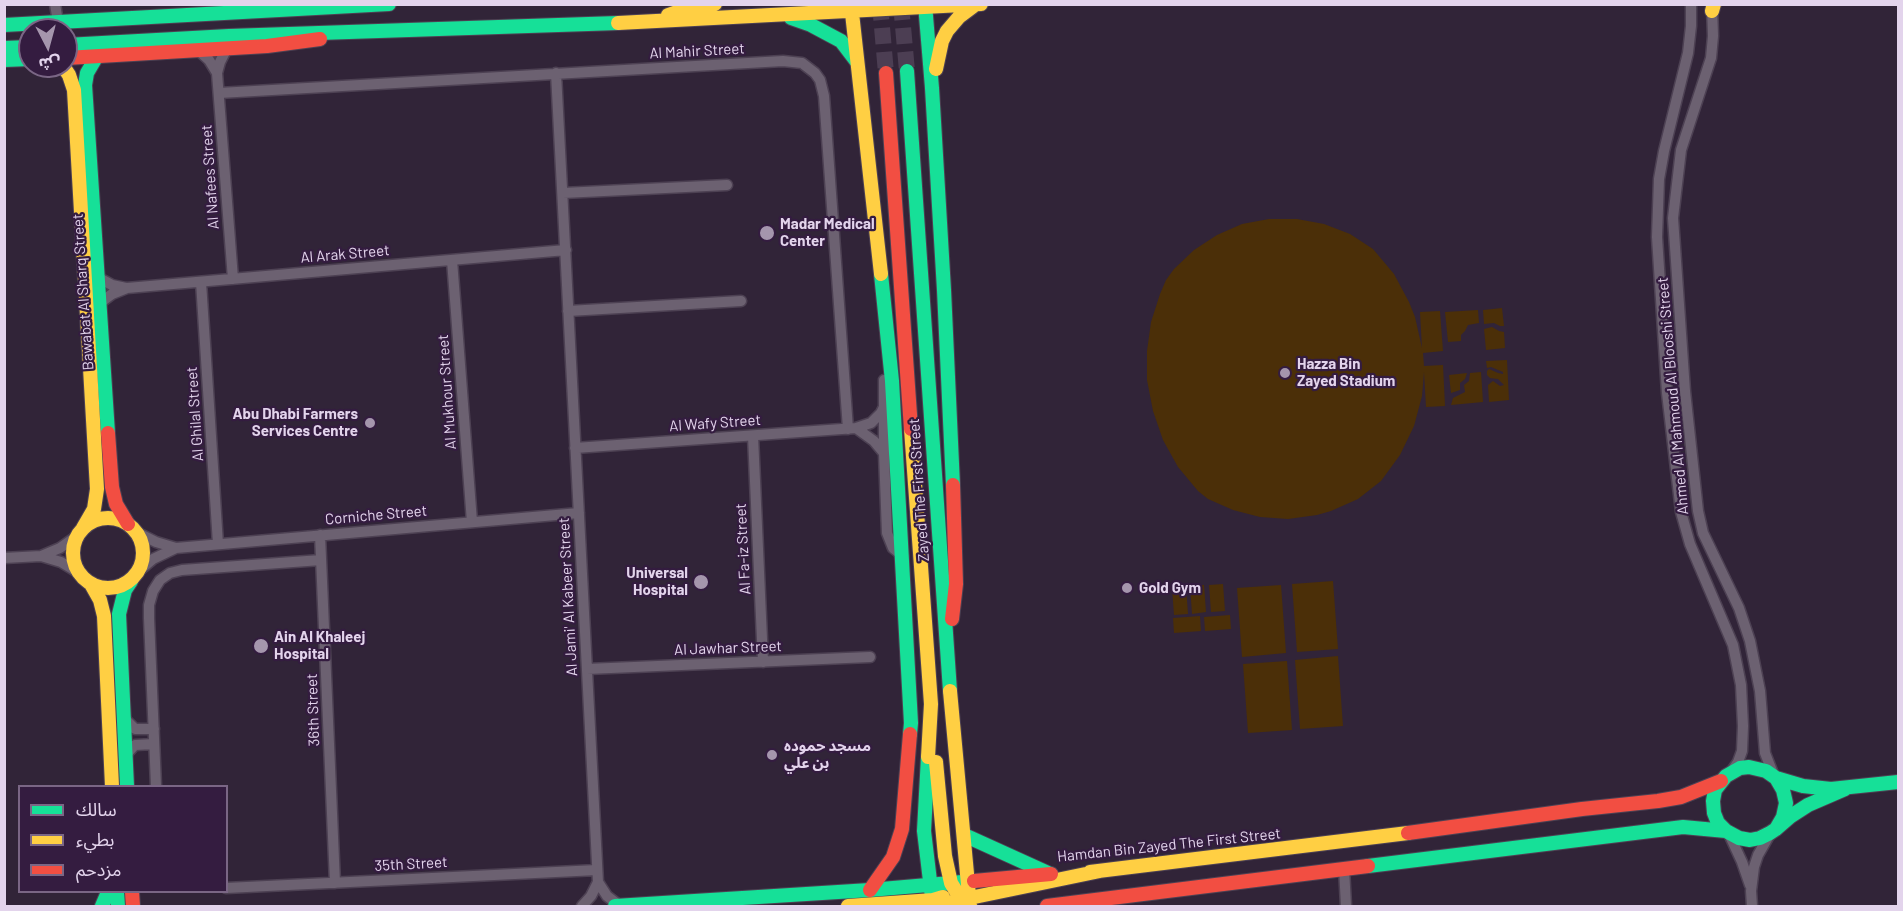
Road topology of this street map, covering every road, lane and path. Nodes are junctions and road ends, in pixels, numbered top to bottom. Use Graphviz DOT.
graph roads {
  1 [pos="389,4"];
  2 [pos="715,4"];
  3 [pos="900,4"];
  4 [pos="981,4"];
  5 [pos="1691,4"];
  6 [pos="975,5"];
  7 [pos="925,6"];
  8 [pos="854,7"];
  9 [pos="1713,7"];
  10 [pos="781,14"];
  11 [pos="660,20"];
  12 [pos="78,21"];
  13 [pos="359,31"];
  14 [pos="78,44"];
  15 [pos="227,48"];
  16 [pos="198,50"];
  17 [pos="97,56"];
  18 [pos="78,57"];
  19 [pos="858,63"];
  20 [pos="907,71"];
  21 [pos="217,73"];
  22 [pos="556,73"];
  23 [pos="886,73"];
  24 [pos="70,78"];
  25 [pos="932,88"];
  26 [pos="219,93"];
  27 [pos="727,185"];
  28 [pos="562,194"];
  29 [pos="566,250"];
  30 [pos="452,260"];
  31 [pos="99,278"];
  32 [pos="233,279"];
  33 [pos="201,282"];
  34 [pos="127,288"];
  35 [pos="741,301"];
  36 [pos="100,303"];
  37 [pos="568,311"];
  38 [pos="887,334"];
  39 [pos="884,407"];
  40 [pos="852,429"];
  41 [pos="753,436"];
  42 [pos="575,448"];
  43 [pos="884,453"];
  44 [pos="579,513"];
  45 [pos="472,522"];
  46 [pos="133,529"];
  47 [pos="80,532"];
  48 [pos="320,536"];
  49 [pos="218,544"];
  50 [pos="176,548"];
  51 [pos="41,556"];
  52 [pos="903,556"];
  53 [pos="4,558"];
  54 [pos="321,560"];
  55 [pos="78,573"];
  56 [pos="135,575"];
  57 [pos="91,584"];
  58 [pos="946,646"];
  59 [pos="870,657"];
  60 [pos="763,662"];
  61 [pos="587,669"];
  62 [pos="931,704"];
  63 [pos="124,718"];
  64 [pos="911,723"];
  65 [pos="154,729"];
  66 [pos="154,744"];
  67 [pos="125,756"];
  68 [pos="1726,776"];
  69 [pos="1775,777"];
  70 [pos="1899,782"];
  71 [pos="112,785"];
  72 [pos="127,785"];
  73 [pos="156,785"];
  74 [pos="1845,789"];
  75 [pos="924,831"];
  76 [pos="1773,831"];
  77 [pos="1728,833"];
  78 [pos="964,835"];
  79 [pos="1344,868"];
  80 [pos="597,870"];
  81 [pos="1100,871"];
  82 [pos="1050,874"];
  83 [pos="968,881"];
  84 [pos="598,882"];
  85 [pos="335,883"];
  86 [pos="931,884"];
  87 [pos="228,888"];
  88 [pos="870,890"];
  89 [pos="1752,891"];
  90 [pos="952,900"];
  91 [pos="582,906"];
  92 [pos="615,906"];
  93 [pos="620,906"];
  94 [pos="848,906"];
  95 [pos="1047,906"];
  96 [pos="1346,906"];
  97 [pos="1752,906"];
  1 -- 12 [label="main road"];
  2 -- 11 [label="main road"];
  3 -- 7 [label="main road"];
  4 -- 6 [label="main road"];
  5 -- 68 [label="street, Ahmed Al Mahmoud Al Blooshi Street"];
  6 -- 7 [label="main road"];
  6 -- 25 [label="main road"];
  7 -- 8 [label="main road"];
  7 -- 25 [label="main road"];
  8 -- 10 [label="main road"];
  8 -- 19 [label="main road"];
  9 -- 69 [label="street, Ahmed Al Mahmoud Al Blooshi Street"];
  10 -- 11 [label="main road"];
  10 -- 19 [label="main road"];
  11 -- 13 [label="main road"];
  13 -- 14 [label="main road"];
  13 -- 15 [label="main road"];
  15 -- 16 [label="main road"];
  15 -- 21 [label="street, Al Nafees Street"];
  16 -- 17 [label="main road"];
  16 -- 21 [label="street"];
  17 -- 18 [label="main road"];
  17 -- 31 [label="main road, Bawabat Al Sharq Street"];
  19 -- 38 [label="main road"];
  20 -- 58 [label="main road, Zayed The First Street"];
  21 -- 26 [label="street, Al Nafees Street"];
  22 -- 26 [label="street, Al Mahir Street"];
  22 -- 28 [label="street, Al Jami' Al Kabeer Street"];
  22 -- 40 [label="street, Al Mahir Street"];
  23 -- 62 [label="main road, Zayed The First Street"];
  24 -- 47 [label="main road, Bawabat Al Sharq Street"];
  25 -- 58 [label="main road"];
  26 -- 32 [label="street, Al Nafees Street"];
  27 -- 28 [label="street"];
  28 -- 29 [label="street, Al Jami' Al Kabeer Street"];
  29 -- 30 [label="street, Al Arak Street"];
  29 -- 37 [label="street, Al Jami' Al Kabeer Street"];
  30 -- 32 [label="street, Al Arak Street"];
  30 -- 45 [label="street, Al Mukhour Street"];
  31 -- 34 [label="street, Al Arak Street"];
  31 -- 36 [label="main road, Bawabat Al Sharq Street"];
  32 -- 33 [label="street, Al Arak Street"];
  33 -- 34 [label="street, Al Arak Street"];
  33 -- 49 [label="street, Al Ghilal Street"];
  34 -- 36 [label="street, Al Arak Street"];
  35 -- 37 [label="street"];
  36 -- 46 [label="main road, Bawabat Al Sharq Street"];
  37 -- 42 [label="street, Al Jami' Al Kabeer Street"];
  38 -- 39 [label="street"];
  38 -- 52 [label="main road"];
  39 -- 40 [label="street, Al Wafy Street"];
  39 -- 43 [label="street"];
  40 -- 41 [label="street, Al Wafy Street"];
  40 -- 43 [label="street"];
  41 -- 42 [label="street, Al Wafy Street"];
  41 -- 60 [label="street, Al Fa-iz Street"];
  42 -- 44 [label="street, Al Jami' Al Kabeer Street"];
  43 -- 52 [label="street"];
  44 -- 45 [label="street, Corniche Street"];
  44 -- 61 [label="street, Al Jami' Al Kabeer Street"];
  45 -- 48 [label="street, Corniche Street"];
  46 -- 47 [label="main road"];
  46 -- 50 [label="street, Corniche Street"];
  46 -- 56 [label="main road"];
  47 -- 51 [label="street"];
  47 -- 55 [label="main road"];
  48 -- 49 [label="street, Corniche Street"];
  48 -- 54 [label="street, 36th Street"];
  49 -- 50 [label="street, Corniche Street"];
  50 -- 56 [label="street, Corniche Street"];
  51 -- 53 [label="street"];
  51 -- 55 [label="street"];
  52 -- 64 [label="main road"];
  54 -- 65 [label="street"];
  54 -- 85 [label="street, 36th Street"];
  55 -- 57 [label="main road"];
  56 -- 57 [label="main road"];
  56 -- 63 [label="main road"];
  57 -- 71 [label="main road"];
  58 -- 78 [label="main road, Zayed The First Street"];
  59 -- 60 [label="street, Al Jawhar Street"];
  60 -- 61 [label="street, Al Jawhar Street"];
  61 -- 80 [label="street, Al Jami' Al Kabeer Street"];
  62 -- 75 [label="main road, Zayed The First Street"];
  62 -- 90 [label="main road"];
  63 -- 65 [label="street"];
  63 -- 67 [label="main road"];
  64 -- 75 [label="main road"];
  64 -- 88 [label="main road"];
  65 -- 66 [label="street"];
  66 -- 67 [label="street"];
  66 -- 73 [label="street"];
  67 -- 72 [label="main road"];
  68 -- 69 [label="main road"];
  68 -- 77 [label="main road"];
  68 -- 81 [label="main road, Hamdan Bin Zayed The First Street"];
  69 -- 74 [label="main road"];
  69 -- 76 [label="main road"];
  70 -- 74 [label="main road"];
  74 -- 76 [label="main road"];
  75 -- 86 [label="main road, Zayed The First Street"];
  76 -- 77 [label="main road"];
  76 -- 89 [label="street"];
  77 -- 79 [label="main road"];
  77 -- 89 [label="street"];
  78 -- 82 [label="main road"];
  78 -- 83 [label="main road, Zayed The First Street"];
  79 -- 95 [label="main road"];
  79 -- 96 [label="street"];
  80 -- 84 [label="street, Al Jami' Al Kabeer Street"];
  80 -- 85 [label="street, 35th Street"];
  81 -- 82 [label="main road, Hamdan Bin Zayed The First Street"];
  81 -- 90 [label="main road"];
  82 -- 83 [label="main road, Hamdan Bin Zayed The First Street"];
  83 -- 90 [label="main road, Zayed The First Street"];
  84 -- 91 [label="street"];
  84 -- 93 [label="street"];
  85 -- 87 [label="street, 35th Street"];
  86 -- 88 [label="main road"];
  86 -- 90 [label="main road, Zayed The First Street"];
  86 -- 90 [label="main road"];
  88 -- 93 [label="main road"];
  89 -- 97 [label="street"];
  90 -- 94 [label="main road"];
  92 -- 93 [label="main road"];
}
